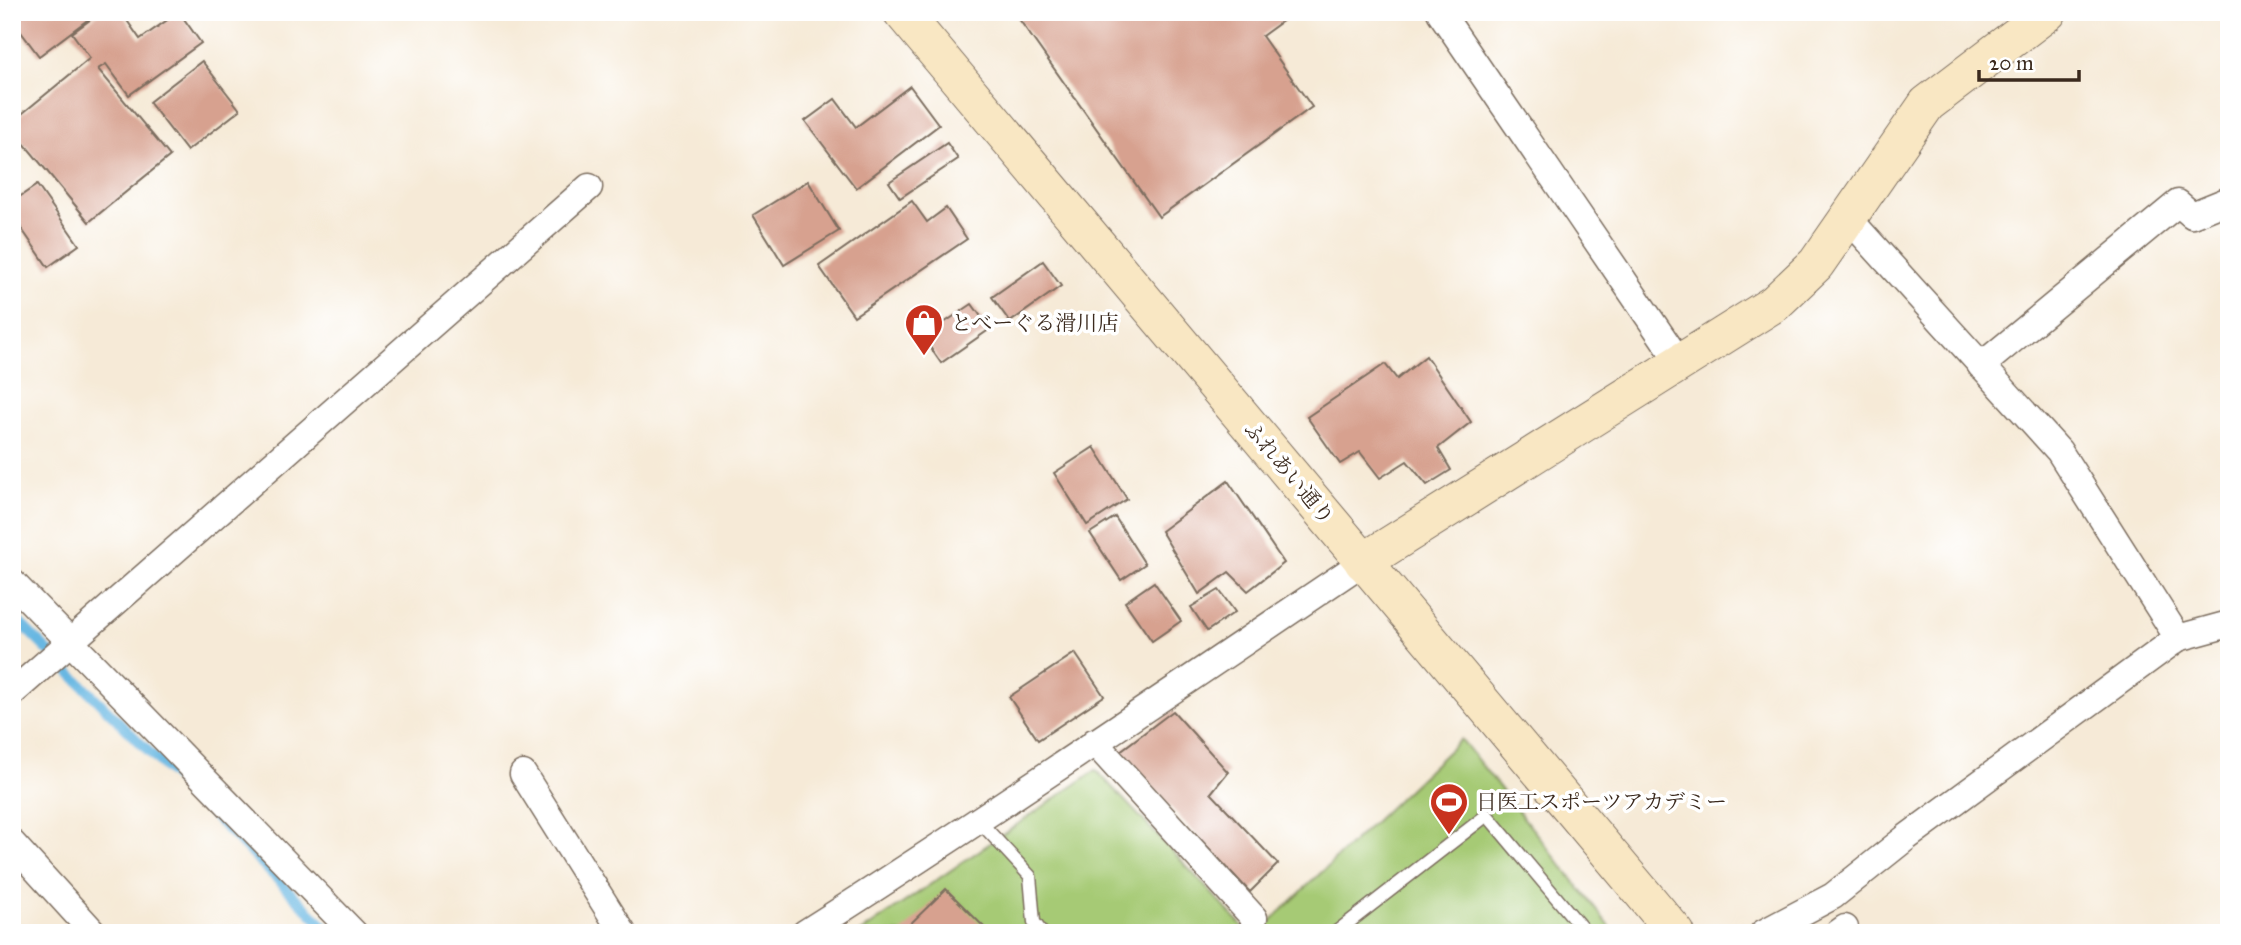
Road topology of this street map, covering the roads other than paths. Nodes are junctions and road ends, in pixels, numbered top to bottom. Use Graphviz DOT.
graph roads {
  1 [pos="902,12"];
  2 [pos="1440,12"];
  3 [pos="2048,12"];
  4 [pos="589,187"];
  5 [pos="2229,200"];
  6 [pos="1848,218"];
  7 [pos="1679,363"];
  8 [pos="1981,366"];
  9 [pos="1363,562"];
  10 [pos="12,582"];
  11 [pos="2229,624"];
  12 [pos="2178,638"];
  13 [pos="70,641"];
  14 [pos="12,693"];
  15 [pos="1094,742"];
  16 [pos="523,774"];
  17 [pos="980,822"];
  18 [pos="12,843"];
  19 [pos="1254,918"];
  20 [pos="94,933"];
  21 [pos="354,933"];
  22 [pos="623,933"];
  23 [pos="805,933"];
  24 [pos="1042,933"];
  25 [pos="1335,933"];
  26 [pos="1586,933"];
  27 [pos="1676,933"];
  28 [pos="1763,933"];
  1 -- 9 [label="street, ふれあい通り"];
  2 -- 7 [label="street"];
  3 -- 6 [label="street"];
  4 -- 13 [label="street"];
  5 -- 8 [label="street"];
  6 -- 7 [label="street"];
  6 -- 8 [label="street"];
  7 -- 9 [label="street"];
  8 -- 12 [label="street"];
  9 -- 15 [label="street"];
  9 -- 27 [label="street, ふれあい通り"];
  10 -- 13 [label="street"];
  11 -- 12 [label="street"];
  12 -- 28 [label="street"];
  13 -- 14 [label="street"];
  13 -- 21 [label="street"];
  15 -- 17 [label="street"];
  15 -- 19 [label="street"];
  16 -- 22 [label="street"];
  17 -- 23 [label="street"];
  17 -- 24 [label="lane"];
  18 -- 20 [label="street"];
  25 -- 26 [label="lane"];
}
